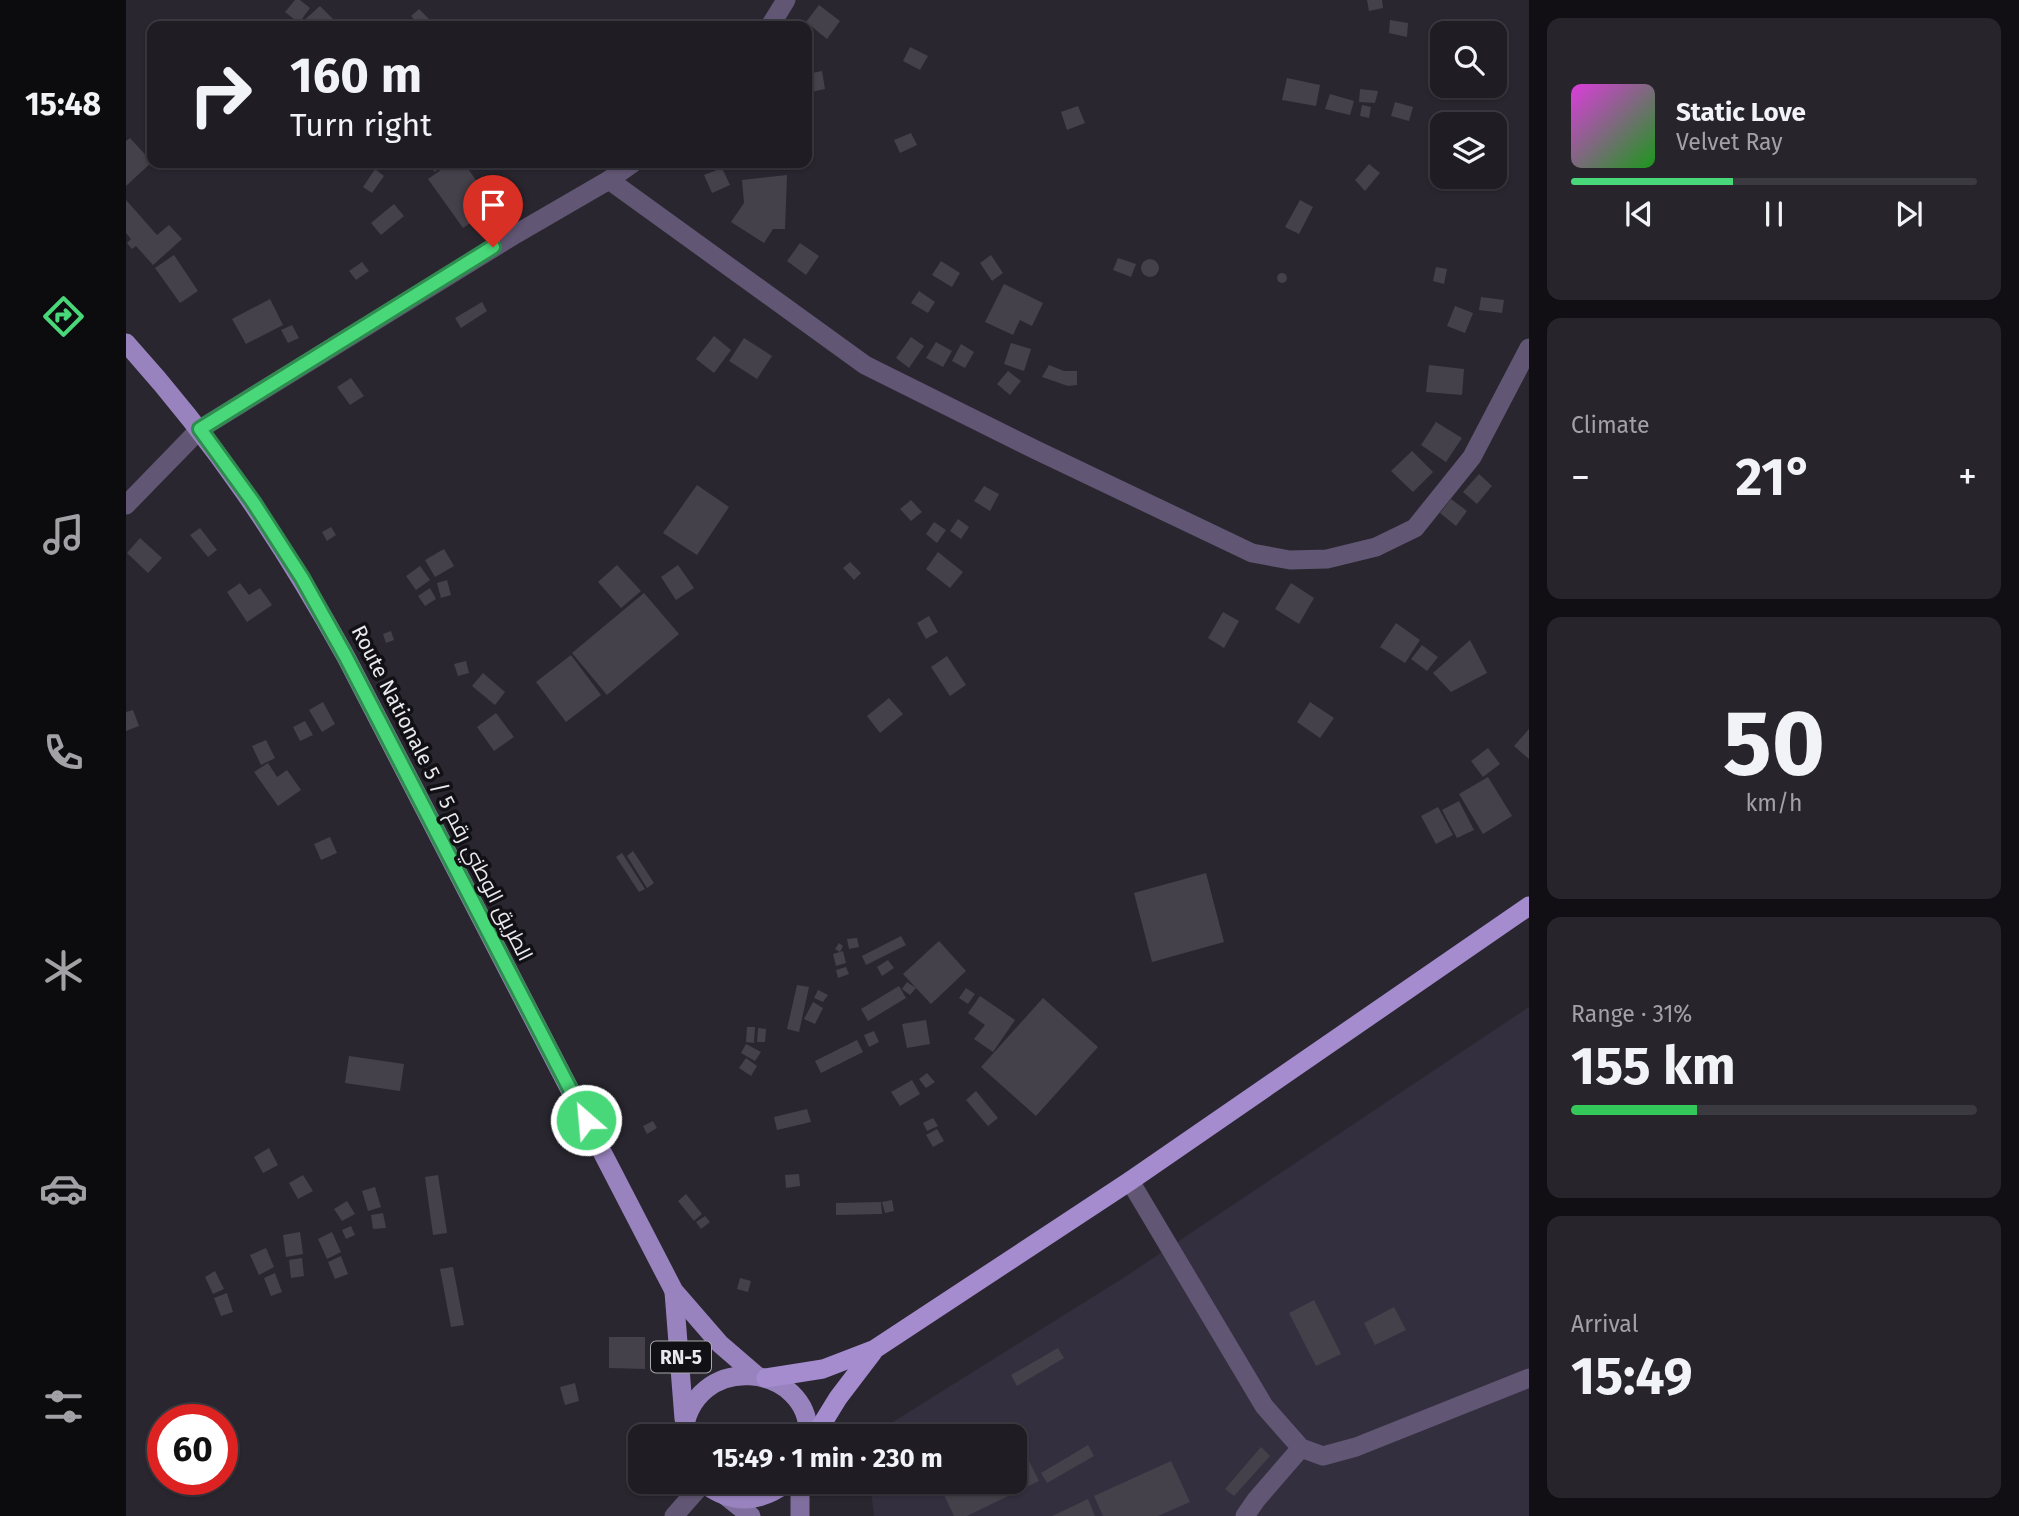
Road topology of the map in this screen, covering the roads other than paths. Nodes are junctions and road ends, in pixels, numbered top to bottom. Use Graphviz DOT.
graph roads {
  1 [pos="786,0"];
  2 [pos="773,21"];
  3 [pos="626,168"];
  4 [pos="609,180"];
  5 [pos="126,343"];
  6 [pos="1529,348"];
  7 [pos="200,429"];
  8 [pos="126,505"];
  9 [pos="1529,906"];
  10 [pos="1130,1181"];
  11 [pos="674,1291"];
  12 [pos="875,1349"];
  13 [pos="761,1376"];
  14 [pos="1529,1378"];
  15 [pos="684,1424"];
  16 [pos="686,1424"];
  17 [pos="806,1424"];
  18 [pos="822,1424"];
  19 [pos="1301,1448"];
  20 [pos="693,1494"];
  21 [pos="722,1494"];
  22 [pos="771,1494"];
  23 [pos="800,1494"];
  24 [pos="727,1497"];
  25 [pos="674,1516"];
  26 [pos="751,1516"];
  27 [pos="800,1516"];
  28 [pos="1245,1516"];
  1 -- 2 [label="street"];
  3 -- 4 [label="street"];
  4 -- 6 [label="street"];
  4 -- 7 [label="street"];
  5 -- 7 [label="main road, Route Nationale 5 / الطريق الوطني رقم 5 / RN-5"];
  7 -- 8 [label="street"];
  7 -- 11 [label="main road, Route Nationale 5 / الطريق الوطني رقم 5 / RN-5"];
  9 -- 10 [label="highway"];
  10 -- 12 [label="highway"];
  10 -- 19 [label="street"];
  11 -- 13 [label="main road, RN-5"];
  11 -- 15 [label="main road, RN-5"];
  12 -- 13 [label="highway"];
  12 -- 18 [label="highway"];
  13 -- 16 [label="main road"];
  13 -- 17 [label="main road"];
  14 -- 19 [label="street"];
  19 -- 28 [label="street"];
  20 -- 25 [label="street"];
  21 -- 24 [label="main road"];
  22 -- 24 [label="main road"];
  23 -- 27 [label="main road"];
  24 -- 26 [label="main road"];
}
